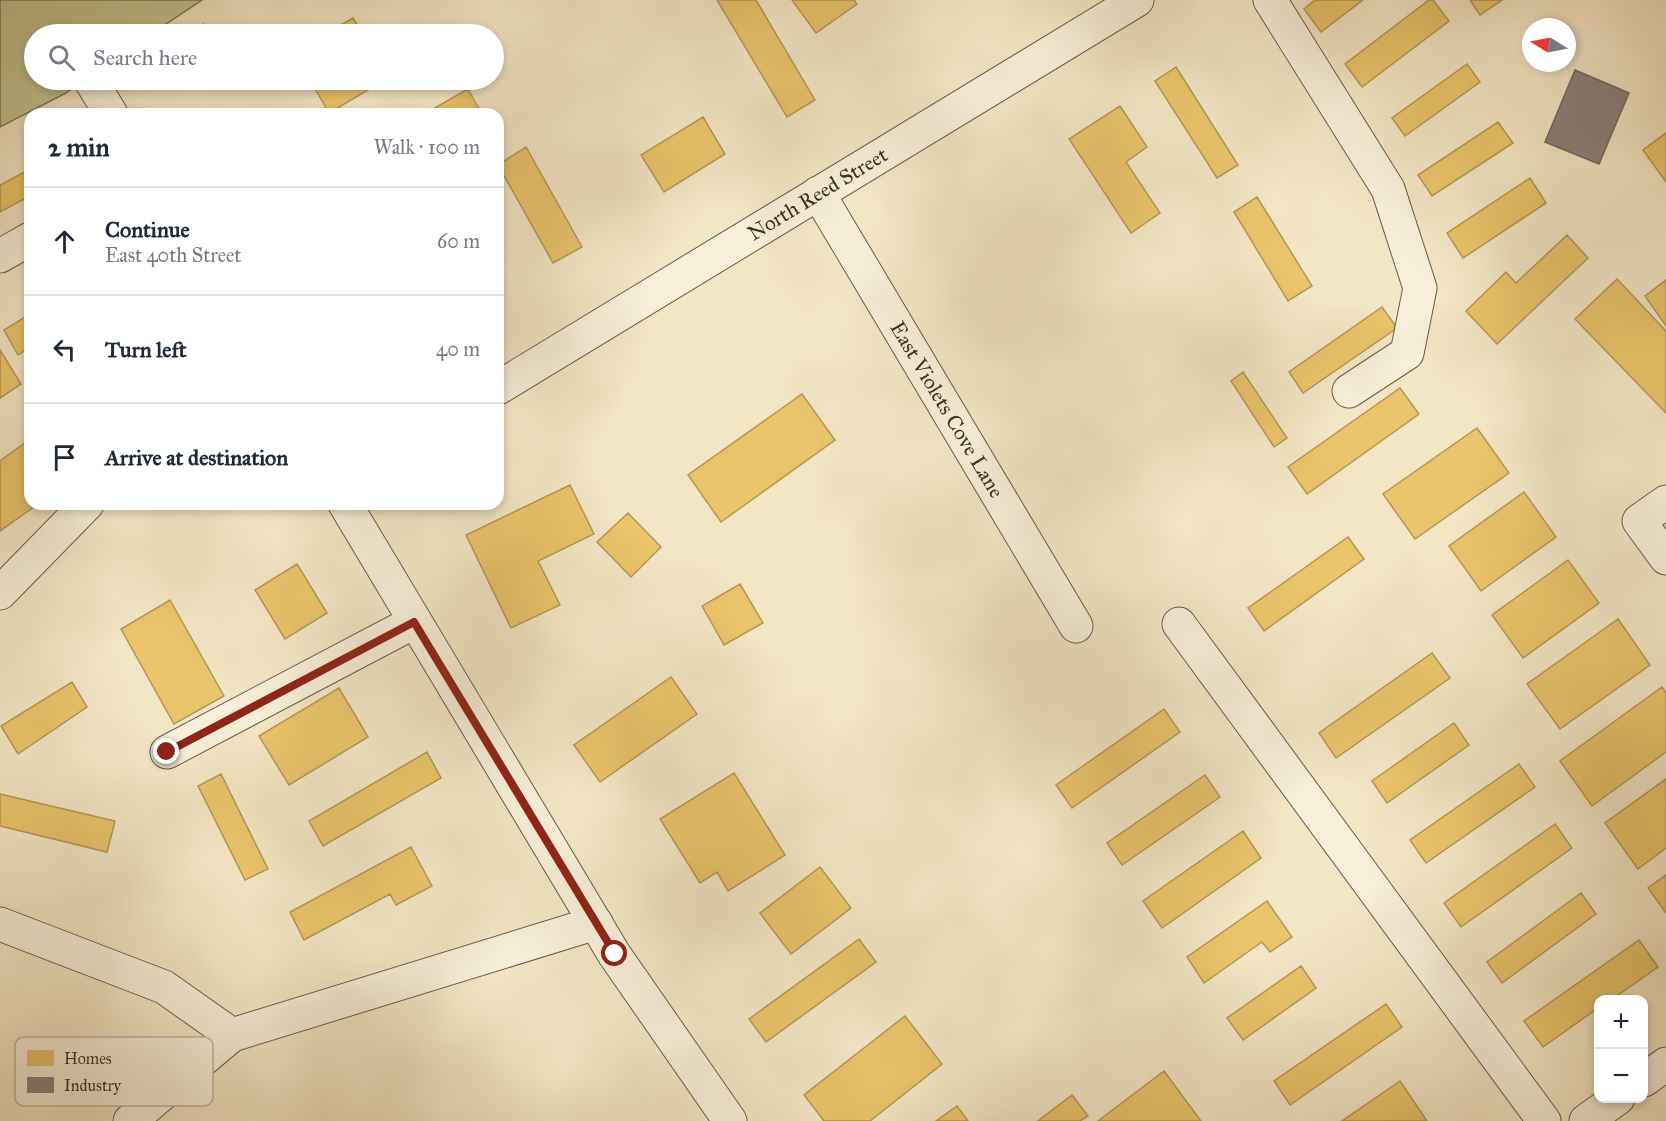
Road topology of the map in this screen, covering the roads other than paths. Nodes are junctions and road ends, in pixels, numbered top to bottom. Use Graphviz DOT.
graph roads {
  1 [pos="1137,0"];
  2 [pos="1270,0"];
  3 [pos="96,90"];
  4 [pos="107,108"];
  5 [pos="818,193"];
  6 [pos="24,242"];
  7 [pos="0,256"];
  8 [pos="504,384"];
  9 [pos="1349,391"];
  10 [pos="1666,502"];
  11 [pos="81,510"];
  12 [pos="349,510"];
  13 [pos="1666,558"];
  14 [pos="0,593"];
  15 [pos="414,622"];
  16 [pos="1179,624"];
  17 [pos="1076,626"];
  18 [pos="167,752"];
  19 [pos="596,923"];
  20 [pos="0,924"];
  21 [pos="232,1035"];
  22 [pos="213,1051"];
  23 [pos="1666,1064"];
  24 [pos="1648,1077"];
  25 [pos="1611,1103"];
  26 [pos="148,1106"];
  27 [pos="130,1121"];
  28 [pos="730,1121"];
  29 [pos="1544,1121"];
  30 [pos="1586,1121"];
  1 -- 5 [label="street, North Reed Street"];
  2 -- 9 [label="street"];
  3 -- 4 [label="street"];
  5 -- 8 [label="street, North Reed Street"];
  5 -- 17 [label="street, East Violets Cove Lane"];
  6 -- 7 [label="street"];
  10 -- 13 [label="street"];
  11 -- 14 [label="street"];
  12 -- 15 [label="street"];
  15 -- 18 [label="street"];
  15 -- 19 [label="street"];
  16 -- 29 [label="street"];
  19 -- 21 [label="street"];
  19 -- 28 [label="street"];
  20 -- 21 [label="street"];
  21 -- 22 [label="street"];
  23 -- 24 [label="street"];
  25 -- 30 [label="street"];
  26 -- 27 [label="street"];
}
